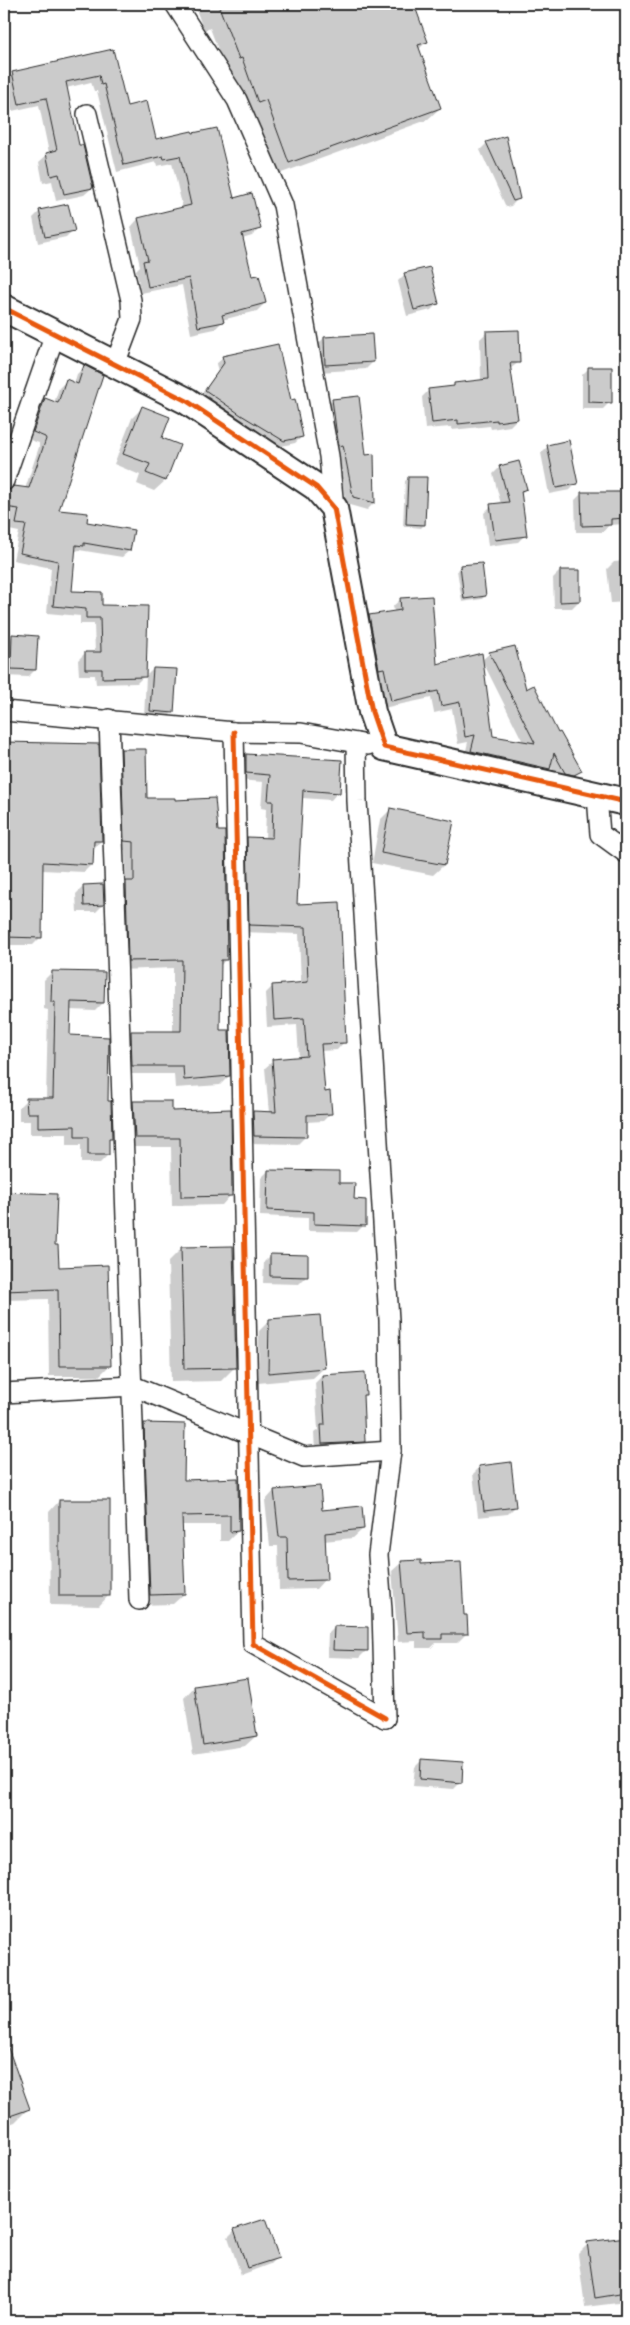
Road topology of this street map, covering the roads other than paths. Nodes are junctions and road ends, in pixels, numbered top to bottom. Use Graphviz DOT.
graph roads {
  1 [pos="174,4"];
  2 [pos="88,114"];
  3 [pos="4,308"];
  4 [pos="55,334"];
  5 [pos="115,364"];
  6 [pos="4,481"];
  7 [pos="334,508"];
  8 [pos="4,711"];
  9 [pos="109,719"];
  10 [pos="234,732"];
  11 [pos="356,743"];
  12 [pos="384,747"];
  13 [pos="596,796"];
  14 [pos="626,802"];
  15 [pos="626,853"];
  16 [pos="133,1386"];
  17 [pos="4,1393"];
  18 [pos="248,1434"];
  19 [pos="391,1451"];
  20 [pos="140,1600"];
  1 -- 7 [label="street"];
  2 -- 5 [label="street"];
  3 -- 4 [label="street"];
  4 -- 5 [label="street"];
  4 -- 6 [label="street"];
  5 -- 7 [label="street"];
  7 -- 12 [label="street"];
  8 -- 9 [label="street"];
  9 -- 10 [label="street"];
  9 -- 16 [label="street"];
  10 -- 11 [label="street"];
  10 -- 18 [label="street"];
  11 -- 12 [label="street"];
  11 -- 19 [label="street"];
  12 -- 13 [label="street"];
  13 -- 14 [label="street"];
  13 -- 15 [label="street"];
  16 -- 17 [label="street"];
  16 -- 18 [label="street"];
  16 -- 20 [label="street"];
  18 -- 19 [label="street"];
  18 -- 19 [label="street"];
}
